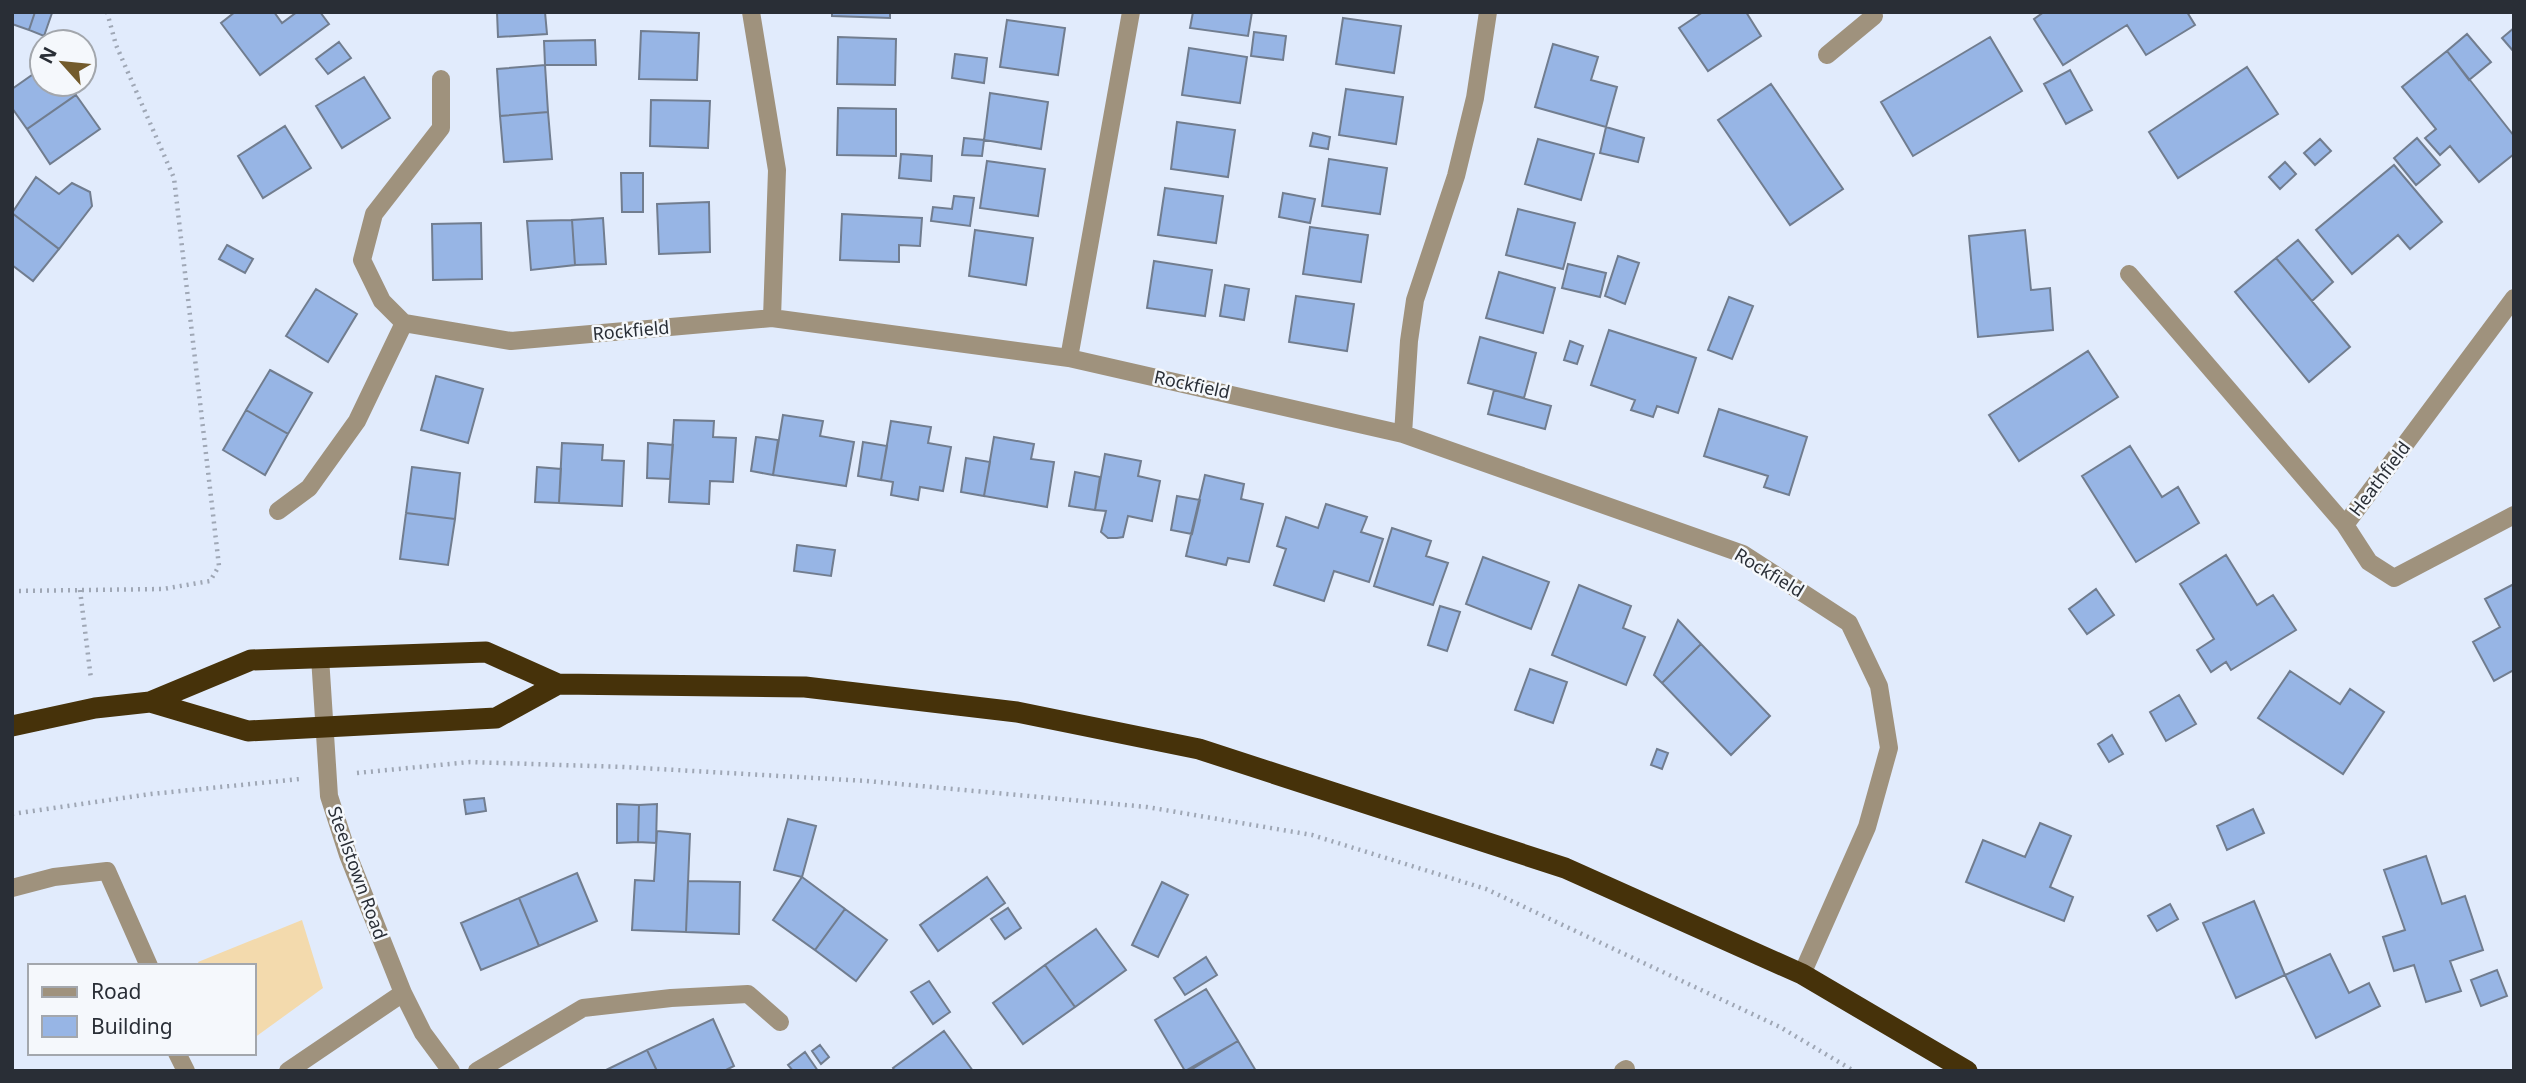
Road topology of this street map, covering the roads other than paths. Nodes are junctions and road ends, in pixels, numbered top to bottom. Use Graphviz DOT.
graph roads {
  1 [pos="751,12"];
  2 [pos="1131,12"];
  3 [pos="1488,12"];
  4 [pos="1875,14"];
  5 [pos="1827,55"];
  6 [pos="441,79"];
  7 [pos="2129,274"];
  8 [pos="2514,298"];
  9 [pos="772,318"];
  10 [pos="404,323"];
  11 [pos="1069,358"];
  12 [pos="1403,434"];
  13 [pos="278,511"];
  14 [pos="2514,515"];
  15 [pos="2345,525"];
  16 [pos="320,657"];
  17 [pos="558,684"];
  18 [pos="150,702"];
  19 [pos="12,726"];
  20 [pos="323,726"];
  21 [pos="12,888"];
  22 [pos="148,964"];
  23 [pos="1802,974"];
  24 [pos="403,993"];
  25 [pos="780,1022"];
  26 [pos="178,1055"];
  27 [pos="186,1071"];
  28 [pos="288,1071"];
  29 [pos="451,1071"];
  30 [pos="477,1071"];
  31 [pos="1967,1071"];
  1 -- 9 [label="street"];
  2 -- 11 [label="street"];
  3 -- 12 [label="street"];
  4 -- 5 [label="street"];
  6 -- 10 [label="street"];
  7 -- 15 [label="street"];
  8 -- 15 [label="street, Heathfield"];
  9 -- 10 [label="street, Rockfield"];
  9 -- 11 [label="street, Rockfield"];
  10 -- 13 [label="street"];
  11 -- 12 [label="street, Rockfield"];
  12 -- 23 [label="street, Rockfield"];
  14 -- 15 [label="street, Heathfield"];
  16 -- 17 [label="highway"];
  16 -- 18 [label="highway"];
  16 -- 20 [label="street, Steelstown Road"];
  17 -- 20 [label="highway"];
  17 -- 23 [label="highway"];
  18 -- 19 [label="highway"];
  18 -- 20 [label="highway"];
  20 -- 24 [label="street, Steelstown Road"];
  21 -- 22 [label="street"];
  23 -- 31 [label="highway"];
  24 -- 28 [label="street"];
  24 -- 29 [label="street, Steelstown Road"];
  25 -- 30 [label="street"];
  26 -- 27 [label="street"];
}
